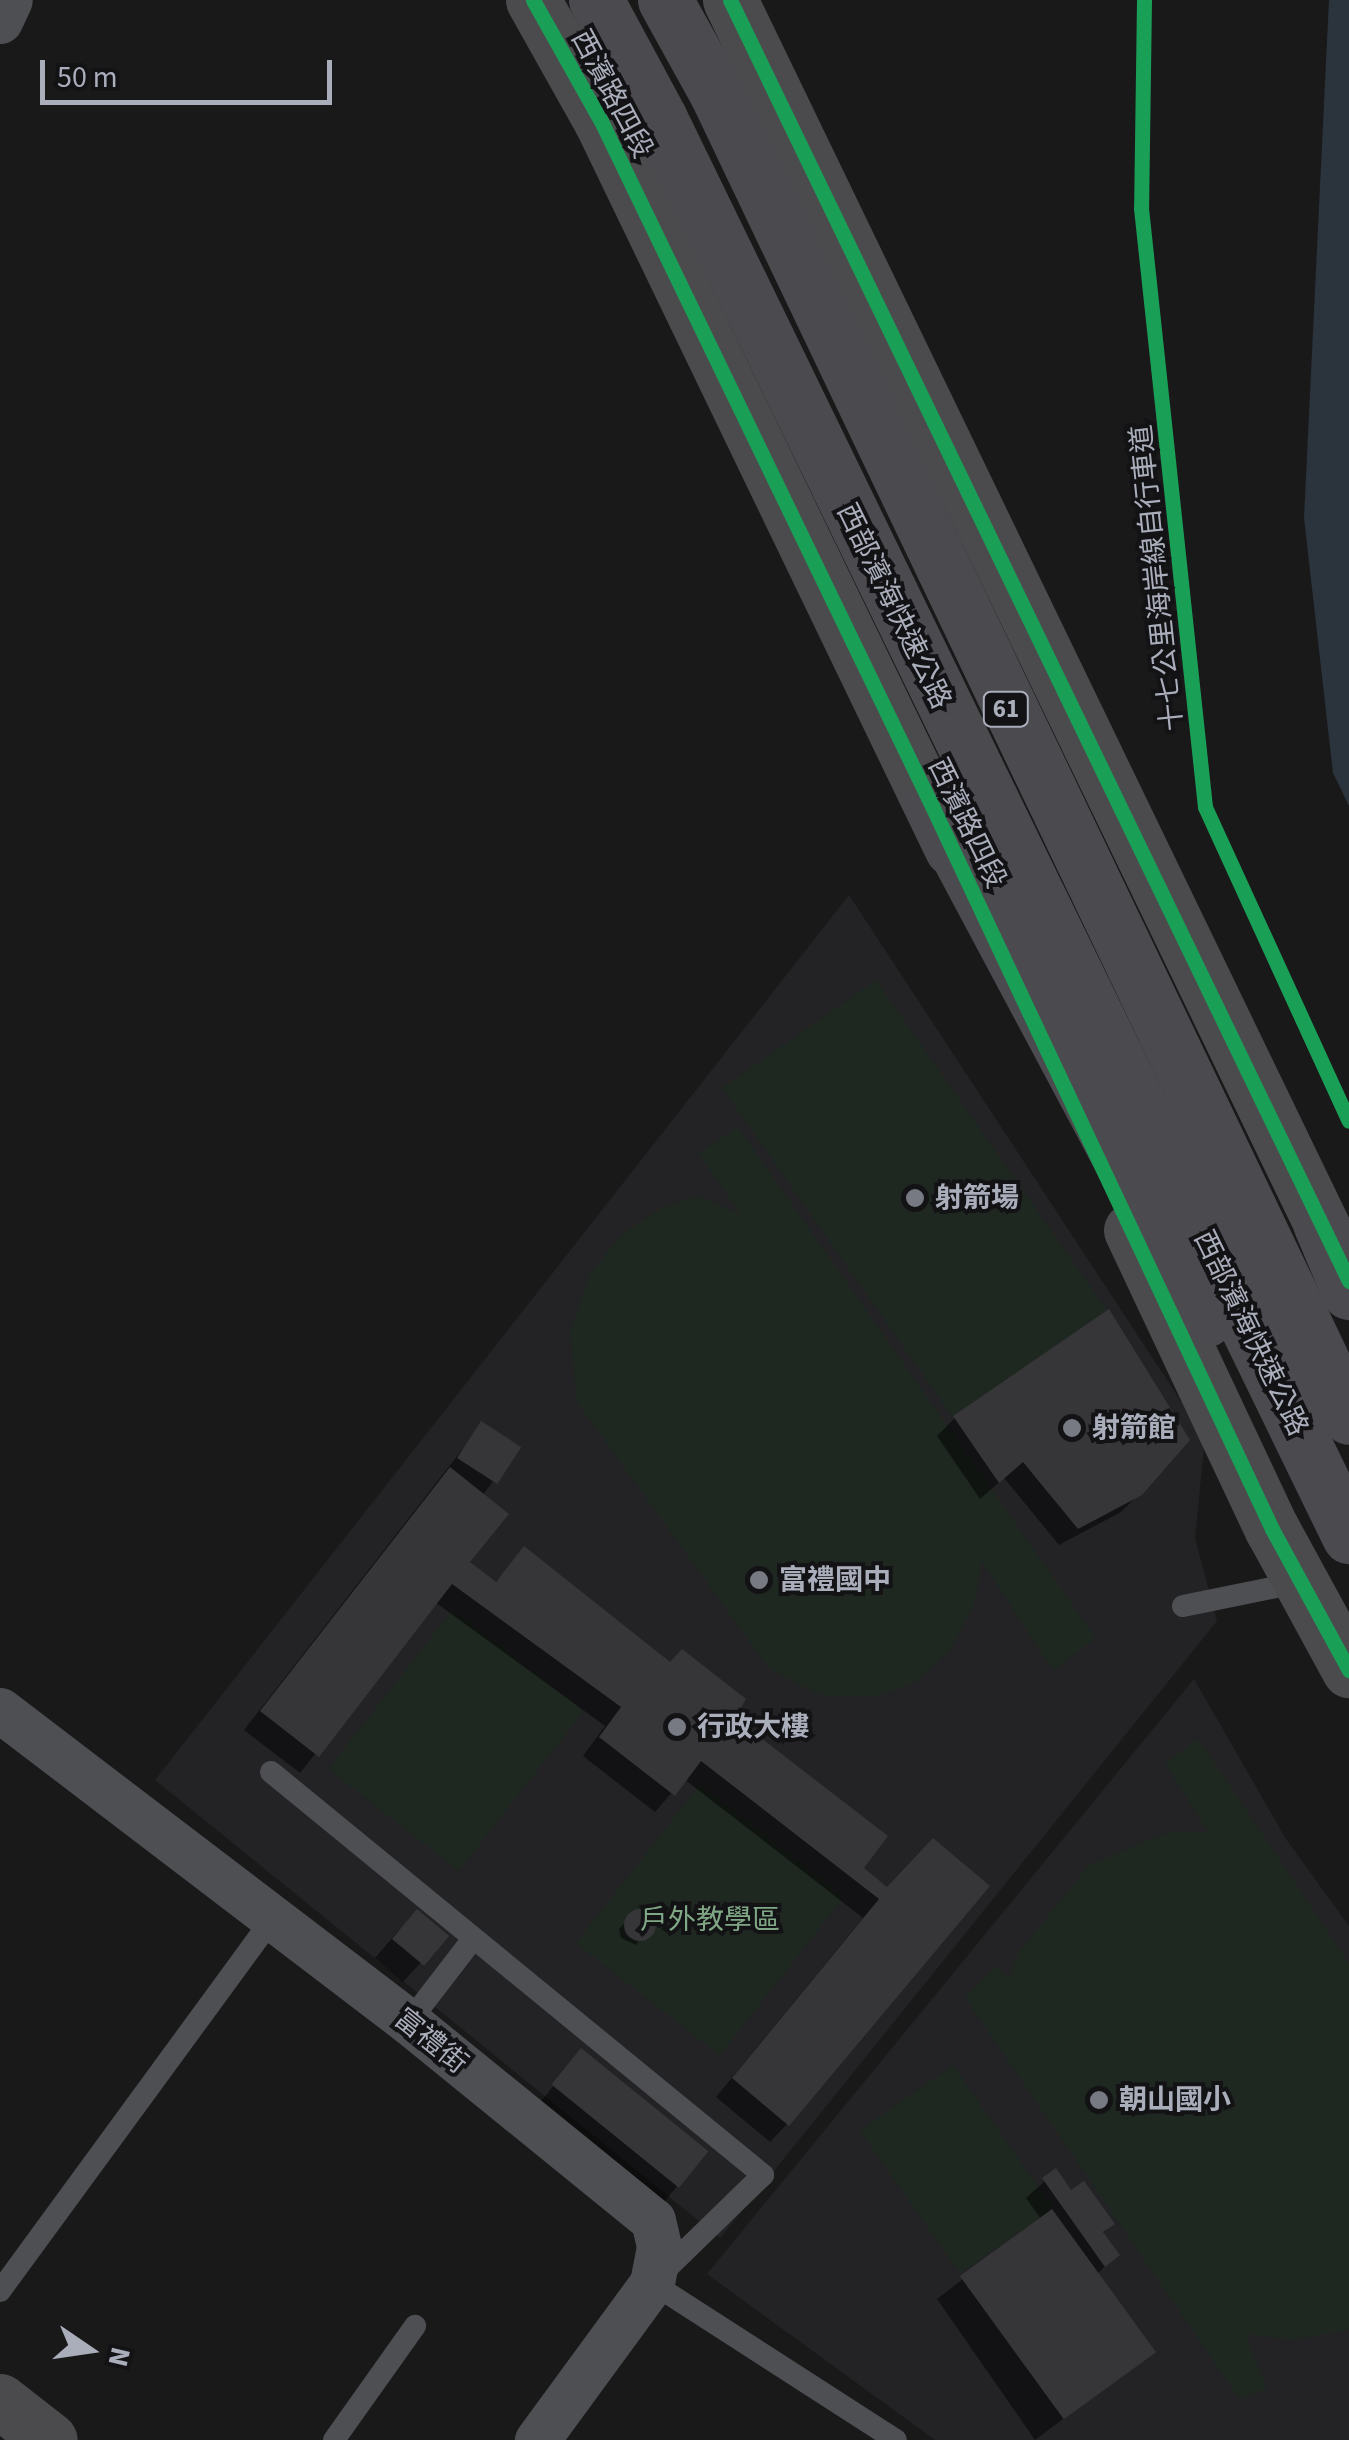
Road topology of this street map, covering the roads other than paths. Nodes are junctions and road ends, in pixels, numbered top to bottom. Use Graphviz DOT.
graph roads {
  1 [pos="10,0"];
  2 [pos="533,0"];
  3 [pos="596,0"];
  4 [pos="664,0"];
  5 [pos="730,0"];
  6 [pos="0,20"];
  7 [pos="932,806"];
  8 [pos="1320,1223"];
  9 [pos="1349,1281"];
  10 [pos="1349,1292"];
  11 [pos="1349,1417"];
  12 [pos="1349,1536"];
  13 [pos="1349,1557"];
  14 [pos="1301,1582"];
  15 [pos="1182,1606"];
  16 [pos="1349,1670"];
  17 [pos="0,1710"];
  18 [pos="271,1772"];
  19 [pos="273,1918"];
  20 [pos="473,1939"];
  21 [pos="409,2022"];
  22 [pos="652,2283"];
  23 [pos="0,2291"];
  24 [pos="415,2326"];
  25 [pos="0,2401"];
  26 [pos="50,2440"];
  27 [pos="334,2440"];
  28 [pos="537,2440"];
  29 [pos="896,2440"];
  1 -- 6 [label="street"];
  2 -- 7 [label="main road, 西濱路四段"];
  3 -- 12 [label="highway, 西部濱海快速公路 / 61"];
  4 -- 11 [label="highway, 西部濱海快速公路 / 61"];
  5 -- 8 [label="main road, 61"];
  7 -- 13 [label="highway"];
  7 -- 14 [label="main road, 西濱路四段"];
  8 -- 9 [label="main road, 61"];
  8 -- 10 [label="highway"];
  14 -- 15 [label="lane"];
  14 -- 16 [label="main road, 西濱路四段"];
  17 -- 19 [label="street, 富禮街"];
  18 -- 20 [label="lane"];
  19 -- 21 [label="street, 富禮街"];
  19 -- 23 [label="lane"];
  20 -- 21 [label="lane"];
  20 -- 22 [label="lane"];
  21 -- 22 [label="street, 富禮街"];
  22 -- 28 [label="street"];
  22 -- 29 [label="lane"];
  24 -- 27 [label="lane"];
  25 -- 26 [label="main road"];
}
